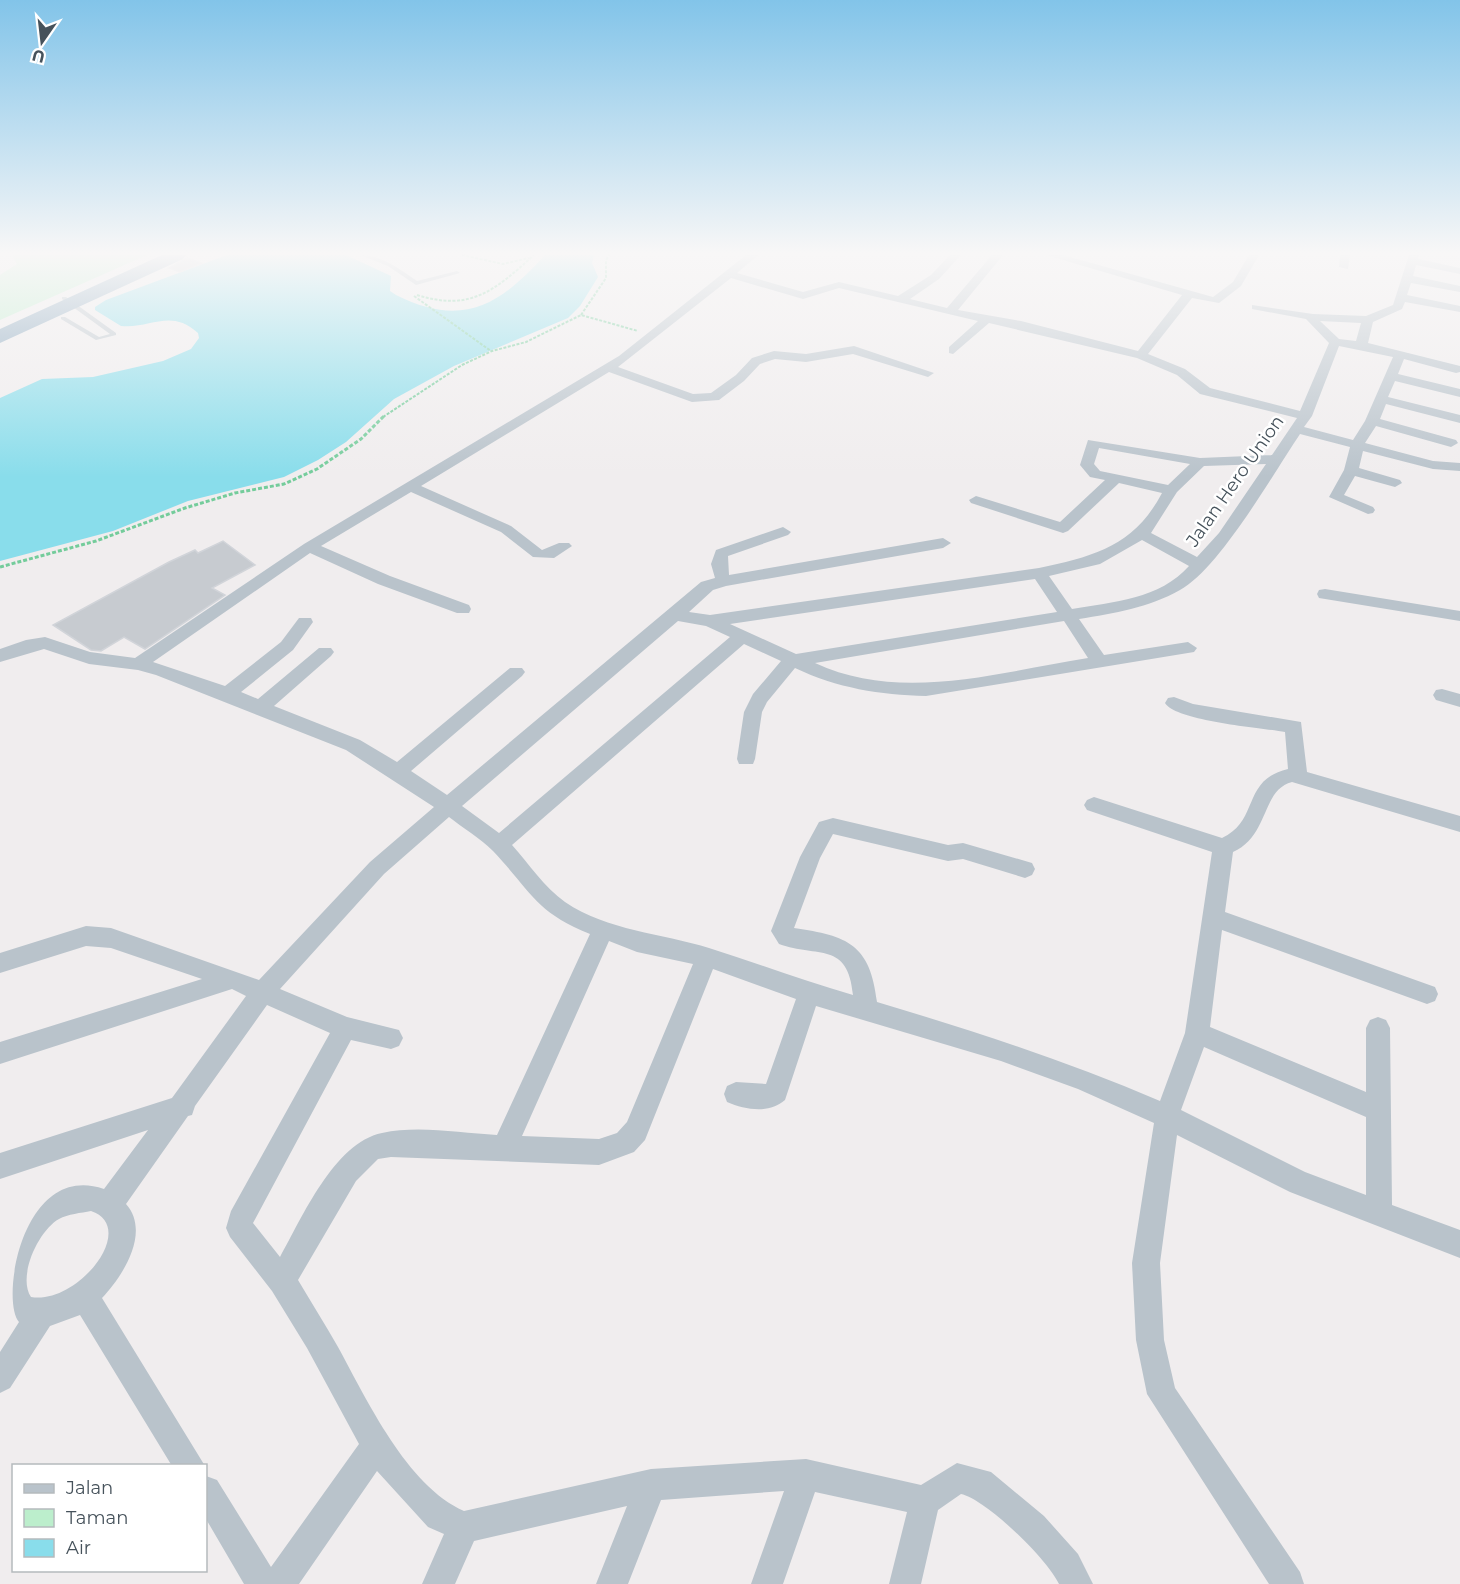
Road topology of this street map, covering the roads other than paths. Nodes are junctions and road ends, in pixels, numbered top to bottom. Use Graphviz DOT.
graph roads {
  1 [pos="17,329"];
  2 [pos="89,329"];
  3 [pos="105,329"];
  4 [pos="660,329"];
  5 [pos="975,329"];
  6 [pos="1032,329"];
  7 [pos="1162,329"];
  8 [pos="1321,329"];
  9 [pos="1366,329"];
  10 [pos="0,337"];
  11 [pos="1335,342"];
  12 [pos="1361,345"];
  13 [pos="953,350"];
  14 [pos="1141,355"];
  15 [pos="1400,356"];
  16 [pos="609,368"];
  17 [pos="1456,369"];
  18 [pos="928,373"];
  19 [pos="1392,376"];
  20 [pos="1460,393"];
  21 [pos="1381,399"];
  22 [pos="1305,416"];
  23 [pos="1460,419"];
  24 [pos="1372,421"];
  25 [pos="1296,429"];
  26 [pos="1452,443"];
  27 [pos="1357,445"];
  28 [pos="1275,459"];
  29 [pos="1200,462"];
  30 [pos="1460,467"];
  31 [pos="1351,470"];
  32 [pos="1116,478"];
  33 [pos="1395,483"];
  34 [pos="409,486"];
  35 [pos="1171,490"];
  36 [pos="976,500"];
  37 [pos="1368,510"];
  38 [pos="783,532"];
  39 [pos="1142,534"];
  40 [pos="943,543"];
  41 [pos="564,546"];
  42 [pos="309,547"];
  43 [pos="1200,565"];
  44 [pos="1039,573"];
  45 [pos="724,581"];
  46 [pos="707,586"];
  47 [pos="1325,594"];
  48 [pos="463,609"];
  49 [pos="675,615"];
  50 [pos="1460,616"];
  51 [pos="1068,617"];
  52 [pos="714,620"];
  53 [pos="305,622"];
  54 [pos="741,637"];
  55 [pos="1188,648"];
  56 [pos="325,652"];
  57 [pos="0,656"];
  58 [pos="791,661"];
  59 [pos="1099,662"];
  60 [pos="138,664"];
  61 [pos="516,672"];
  62 [pos="227,694"];
  63 [pos="1442,695"];
  64 [pos="1460,701"];
  65 [pos="1174,703"];
  66 [pos="258,708"];
  67 [pos="746,759"];
  68 [pos="397,772"];
  69 [pos="1298,775"];
  70 [pos="1094,805"];
  71 [pos="448,806"];
  72 [pos="1460,825"];
  73 [pos="499,844"];
  74 [pos="1223,847"];
  75 [pos="1024,869"];
  76 [pos="1215,918"];
  77 [pos="603,930"];
  78 [pos="707,957"];
  79 [pos="0,963"];
  80 [pos="233,980"];
  81 [pos="263,991"];
  82 [pos="809,993"];
  83 [pos="1427,993"];
  84 [pos="866,1010"];
  85 [pos="345,1028"];
  86 [pos="1378,1028"];
  87 [pos="1197,1033"];
  88 [pos="391,1038"];
  89 [pos="0,1053"];
  90 [pos="736,1094"];
  91 [pos="183,1106"];
  92 [pos="1377,1109"];
  93 [pos="1167,1116"];
  94 [pos="503,1149"];
  95 [pos="0,1166"];
  96 [pos="109,1205"];
  97 [pos="1379,1215"];
  98 [pos="1460,1244"];
  99 [pos="3,1281"];
  100 [pos="282,1281"];
  101 [pos="85,1297"];
  102 [pos="41,1314"];
  103 [pos="0,1378"];
  104 [pos="376,1446"];
  105 [pos="189,1464"];
  106 [pos="806,1474"];
  107 [pos="651,1485"];
  108 [pos="207,1493"];
  109 [pos="925,1501"];
  110 [pos="465,1527"];
  111 [pos="263,1584"];
  112 [pos="279,1584"];
  113 [pos="438,1584"];
  114 [pos="612,1584"];
  115 [pos="767,1584"];
  116 [pos="904,1584"];
  117 [pos="1077,1584"];
  118 [pos="1288,1584"];
  1 -- 10 [label="highway"];
  2 -- 3 [label="lane"];
  4 -- 16 [label="street"];
  5 -- 13 [label="street"];
  6 -- 14 [label="street"];
  7 -- 14 [label="street"];
  8 -- 11 [label="street"];
  9 -- 12 [label="street"];
  11 -- 12 [label="street"];
  11 -- 22 [label="street, Jalan Hero Union"];
  12 -- 15 [label="street"];
  14 -- 22 [label="street"];
  15 -- 17 [label="street"];
  15 -- 19 [label="street"];
  16 -- 18 [label="street"];
  16 -- 34 [label="street"];
  19 -- 20 [label="street"];
  19 -- 21 [label="street"];
  21 -- 23 [label="street"];
  21 -- 24 [label="street"];
  22 -- 25 [label="street, Jalan Hero Union"];
  24 -- 26 [label="street"];
  24 -- 27 [label="street"];
  25 -- 27 [label="street"];
  25 -- 28 [label="street, Jalan Hero Union"];
  27 -- 30 [label="street"];
  27 -- 31 [label="street"];
  28 -- 29 [label="street"];
  28 -- 43 [label="street, Jalan Hero Union"];
  29 -- 32 [label="street"];
  29 -- 35 [label="street"];
  31 -- 33 [label="street"];
  31 -- 37 [label="street"];
  32 -- 35 [label="street"];
  32 -- 36 [label="street"];
  34 -- 41 [label="street"];
  34 -- 42 [label="street"];
  35 -- 39 [label="street"];
  38 -- 45 [label="street"];
  39 -- 43 [label="street"];
  39 -- 44 [label="street"];
  40 -- 45 [label="street"];
  42 -- 48 [label="street"];
  42 -- 60 [label="street"];
  43 -- 51 [label="street, Jalan Hero Union"];
  44 -- 51 [label="street"];
  44 -- 52 [label="street"];
  45 -- 46 [label="street"];
  46 -- 49 [label="street"];
  46 -- 52 [label="street"];
  47 -- 50 [label="street"];
  49 -- 52 [label="street"];
  49 -- 71 [label="street"];
  51 -- 58 [label="street, Jalan Hero Union"];
  51 -- 59 [label="street"];
  52 -- 54 [label="street"];
  53 -- 62 [label="street"];
  54 -- 58 [label="street"];
  54 -- 73 [label="street"];
  55 -- 59 [label="street"];
  56 -- 66 [label="street"];
  57 -- 60 [label="street"];
  58 -- 59 [label="street"];
  58 -- 67 [label="street"];
  60 -- 62 [label="street"];
  61 -- 68 [label="street"];
  62 -- 66 [label="street"];
  63 -- 64 [label="street"];
  65 -- 69 [label="street"];
  66 -- 68 [label="street"];
  68 -- 71 [label="street"];
  69 -- 72 [label="street"];
  69 -- 74 [label="street"];
  70 -- 74 [label="street"];
  71 -- 73 [label="street"];
  71 -- 81 [label="street"];
  73 -- 77 [label="street"];
  74 -- 76 [label="street"];
  75 -- 84 [label="street"];
  76 -- 83 [label="street"];
  76 -- 87 [label="street"];
  77 -- 78 [label="street"];
  77 -- 94 [label="street"];
  78 -- 82 [label="street"];
  78 -- 94 [label="street"];
  79 -- 80 [label="street"];
  80 -- 81 [label="street"];
  80 -- 89 [label="street"];
  81 -- 85 [label="street"];
  81 -- 91 [label="street"];
  82 -- 84 [label="street"];
  82 -- 90 [label="street"];
  84 -- 93 [label="street"];
  85 -- 88 [label="street"];
  85 -- 100 [label="street"];
  86 -- 92 [label="street"];
  87 -- 92 [label="street"];
  87 -- 93 [label="street"];
  91 -- 95 [label="street"];
  91 -- 96 [label="street"];
  92 -- 97 [label="street"];
  93 -- 97 [label="street"];
  93 -- 118 [label="street"];
  94 -- 100 [label="street"];
  96 -- 99 [label="street"];
  96 -- 101 [label="street"];
  97 -- 98 [label="street"];
  99 -- 102 [label="street"];
  100 -- 104 [label="street"];
  101 -- 102 [label="street"];
  101 -- 105 [label="street"];
  102 -- 103 [label="street"];
  104 -- 110 [label="street"];
  104 -- 112 [label="street"];
  106 -- 107 [label="street"];
  106 -- 109 [label="street"];
  106 -- 115 [label="street"];
  107 -- 110 [label="street"];
  107 -- 114 [label="street"];
  108 -- 111 [label="street"];
  109 -- 116 [label="street"];
  109 -- 117 [label="street"];
  110 -- 113 [label="street"];
}
